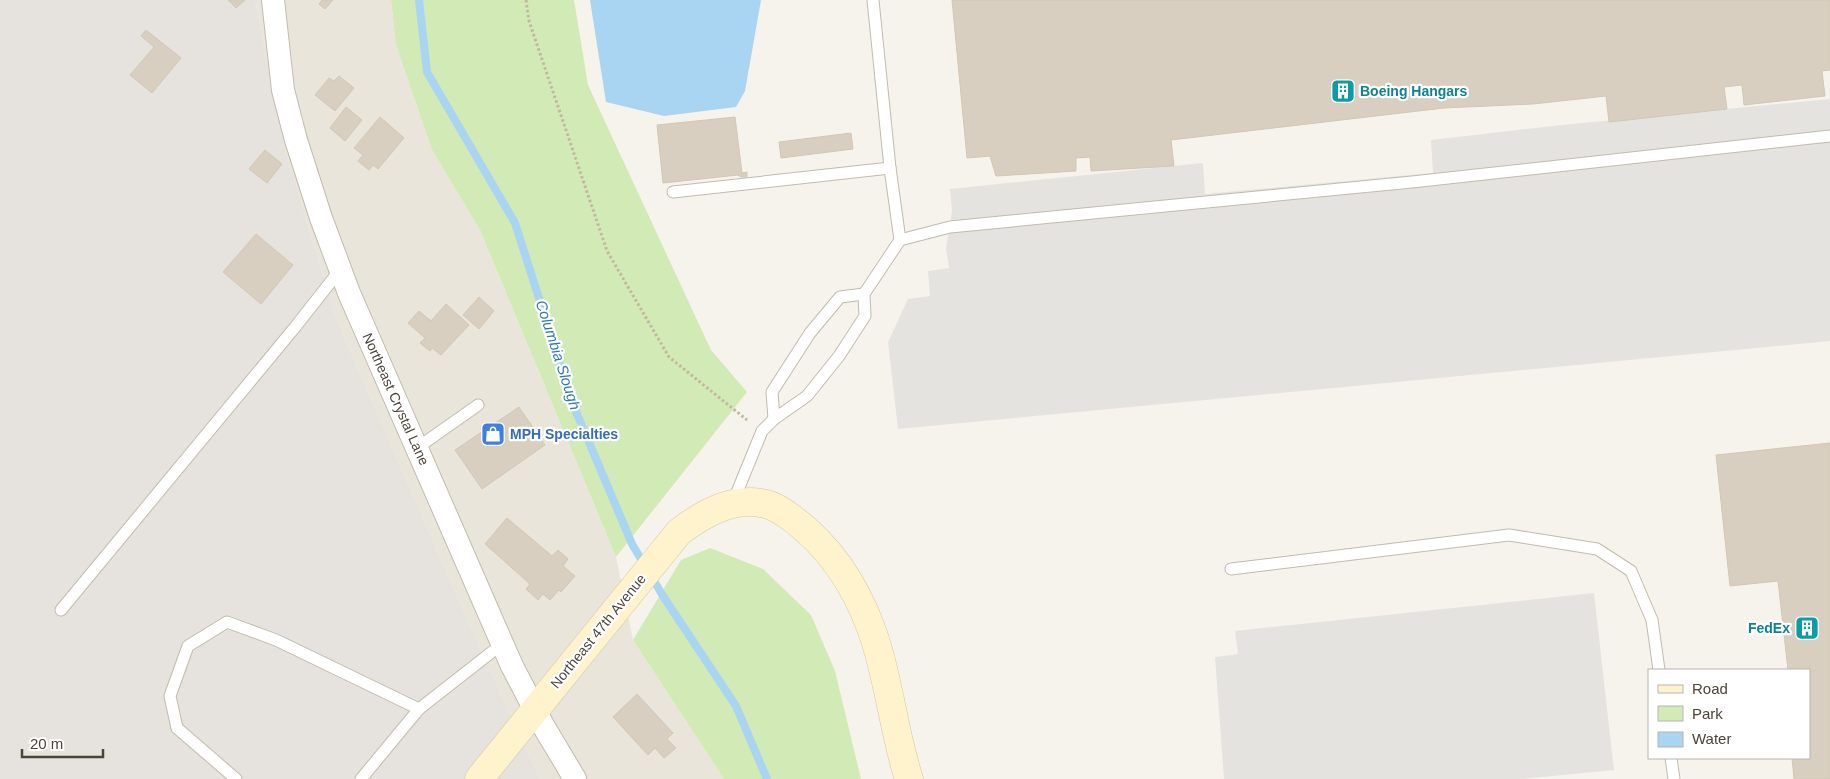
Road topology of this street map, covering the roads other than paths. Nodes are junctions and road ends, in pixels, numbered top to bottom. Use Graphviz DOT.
graph roads {
  1 [pos="273,0"];
  2 [pos="873,0"];
  3 [pos="1830,136"];
  4 [pos="890,168"];
  5 [pos="673,192"];
  6 [pos="900,240"];
  7 [pos="340,270"];
  8 [pos="864,294"];
  9 [pos="478,405"];
  10 [pos="774,419"];
  11 [pos="417,448"];
  12 [pos="733,504"];
  13 [pos="1232,569"];
  14 [pos="61,610"];
  15 [pos="502,644"];
  16 [pos="1659,669"];
  17 [pos="419,708"];
  18 [pos="535,709"];
  19 [pos="1671,759"];
  20 [pos="236,779"];
  21 [pos="361,779"];
  22 [pos="479,779"];
  23 [pos="575,779"];
  24 [pos="909,779"];
  25 [pos="1674,779"];
  1 -- 7 [label="street, Northeast Crystal Lane"];
  2 -- 4 [label="lane"];
  3 -- 6 [label="lane"];
  4 -- 5 [label="lane"];
  4 -- 6 [label="lane"];
  6 -- 8 [label="lane"];
  7 -- 11 [label="street, Northeast Crystal Lane"];
  7 -- 14 [label="lane"];
  8 -- 10 [label="lane"];
  8 -- 10 [label="lane"];
  9 -- 11 [label="lane"];
  10 -- 12 [label="lane"];
  11 -- 15 [label="street, Northeast Crystal Lane"];
  12 -- 18 [label="street, Northeast 47th Avenue"];
  12 -- 24 [label="street, Northeast 47th Avenue"];
  13 -- 16 [label="lane"];
  15 -- 17 [label="lane"];
  15 -- 18 [label="street, Northeast Crystal Lane"];
  17 -- 20 [label="lane"];
  17 -- 21 [label="lane"];
  18 -- 22 [label="street, Northeast 47th Avenue"];
  18 -- 23 [label="street, Northeast Crystal Lane"];
  19 -- 25 [label="lane"];
}
